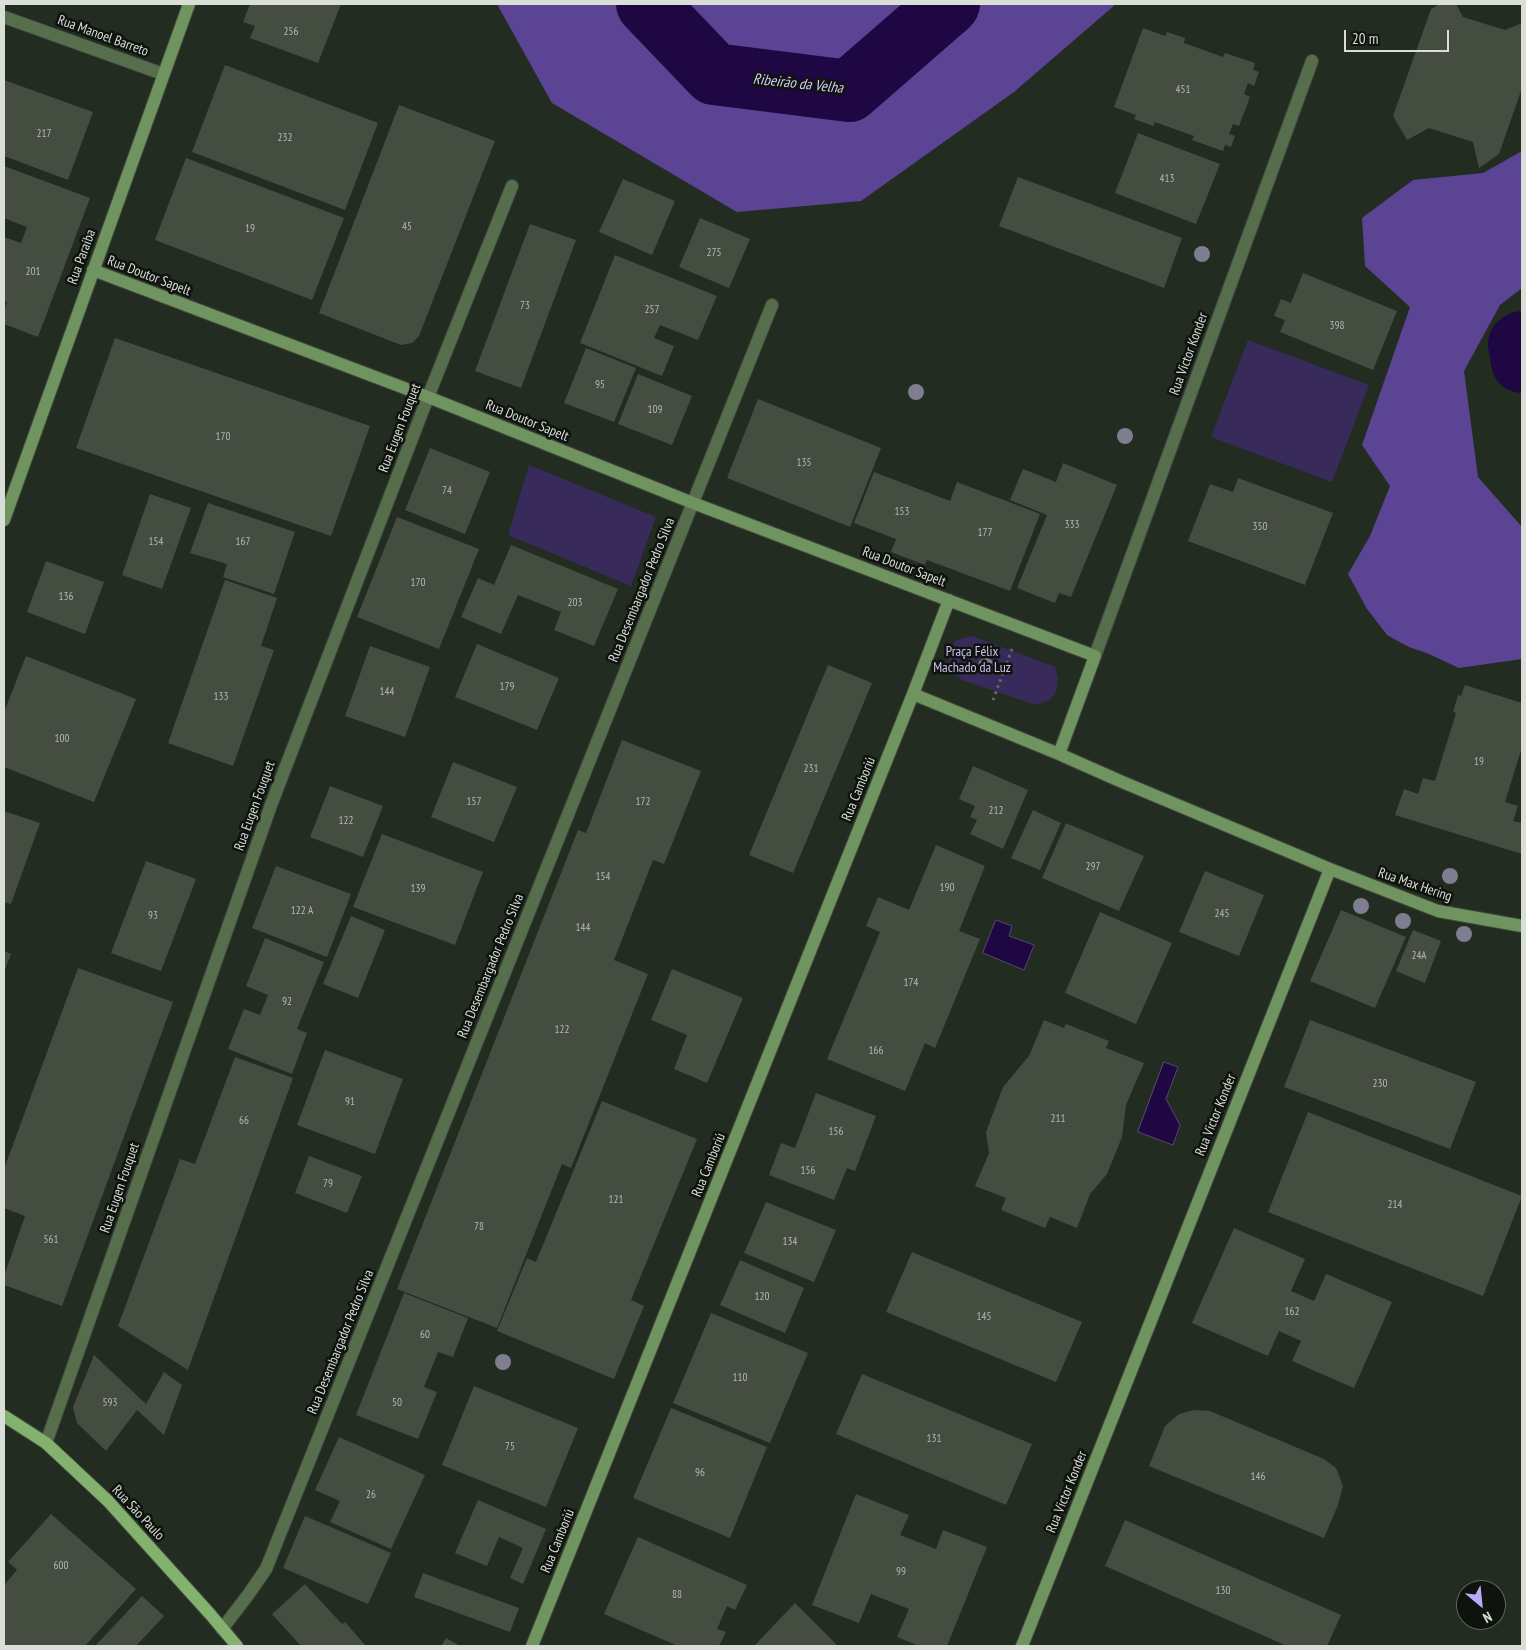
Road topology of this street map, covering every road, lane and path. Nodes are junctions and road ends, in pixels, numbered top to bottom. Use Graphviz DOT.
graph roads {
  1 [pos="189,4"];
  2 [pos="4,16"];
  3 [pos="1312,61"];
  4 [pos="163,74"];
  5 [pos="512,186"];
  6 [pos="93,270"];
  7 [pos="772,305"];
  8 [pos="428,397"];
  9 [pos="694,503"];
  10 [pos="4,520"];
  11 [pos="949,600"];
  12 [pos="1020,628"];
  13 [pos="1095,656"];
  14 [pos="913,694"];
  15 [pos="984,724"];
  16 [pos="1059,754"];
  17 [pos="1330,869"];
  18 [pos="1522,926"];
  19 [pos="4,1416"];
  20 [pos="46,1443"];
  21 [pos="222,1629"];
  22 [pos="237,1646"];
  23 [pos="532,1646"];
  24 [pos="1022,1646"];
  1 -- 4 [label="street, Rua Paraíba"];
  2 -- 4 [label="street, Rua Manoel Barreto"];
  3 -- 13 [label="street, Rua Victor Konder"];
  4 -- 6 [label="street, Rua Paraíba"];
  5 -- 8 [label="street, Rua Eugen Fouquet"];
  6 -- 8 [label="street, Rua Doutor Sapelt"];
  6 -- 10 [label="street, Rua Paraíba"];
  7 -- 9 [label="street, Rua Desembargador Pedro Silva"];
  8 -- 9 [label="street, Rua Doutor Sapelt"];
  8 -- 20 [label="street, Rua Eugen Fouquet"];
  9 -- 11 [label="street, Rua Doutor Sapelt"];
  9 -- 21 [label="street, Rua Desembargador Pedro Silva"];
  11 -- 12 [label="street, Rua Doutor Sapelt"];
  11 -- 14 [label="street, Rua Camboriú"];
  12 -- 13 [label="street, Rua Doutor Sapelt"];
  12 -- 15 [label="path"];
  13 -- 16 [label="street"];
  14 -- 15 [label="street"];
  14 -- 23 [label="street, Rua Camboriú"];
  15 -- 16 [label="street"];
  16 -- 17 [label="street"];
  17 -- 18 [label="street, Rua Max Hering"];
  17 -- 24 [label="street, Rua Victor Konder"];
  19 -- 20 [label="main road, Rua São Paulo"];
  20 -- 21 [label="main road, Rua São Paulo"];
  21 -- 22 [label="main road, Rua São Paulo"];
}
